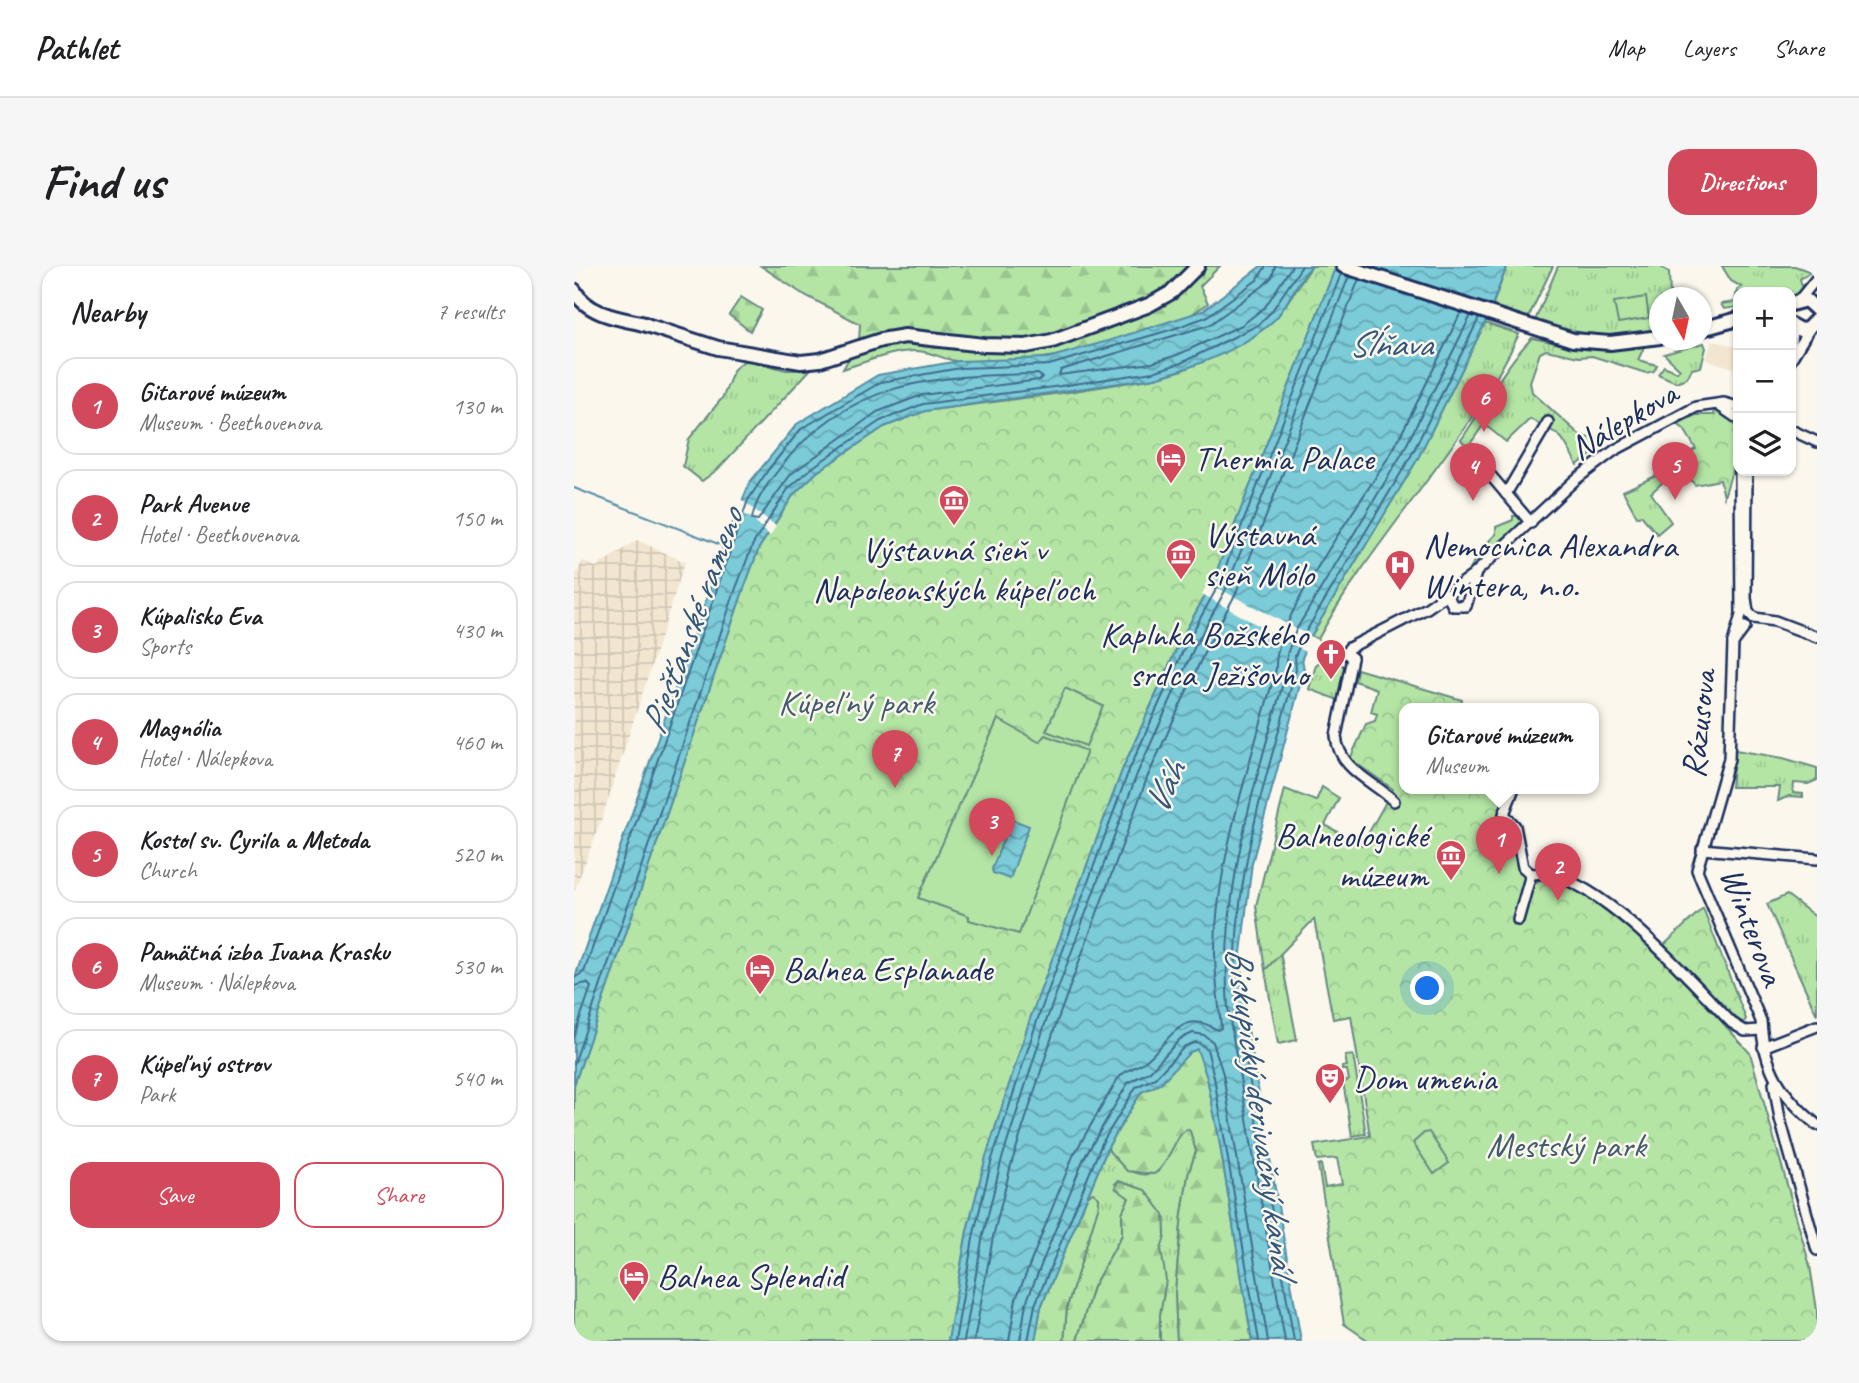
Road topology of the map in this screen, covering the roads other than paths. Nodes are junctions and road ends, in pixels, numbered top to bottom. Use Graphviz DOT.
graph roads {
  1 [pos="1198,266"];
  2 [pos="1342,266"];
  3 [pos="1817,280"];
  4 [pos="574,292"];
  5 [pos="1808,304"];
  6 [pos="1733,322"];
  7 [pos="1813,323"];
  8 [pos="1712,327"];
  9 [pos="1796,328"];
  10 [pos="1649,339"];
  11 [pos="1796,351"];
  12 [pos="1734,413"];
  13 [pos="1548,422"];
  14 [pos="1796,433"];
  15 [pos="1817,442"];
  16 [pos="1491,476"];
  17 [pos="1740,476"];
  18 [pos="1747,476"];
  19 [pos="1506,494"];
  20 [pos="1531,523"];
  21 [pos="1473,575"];
  22 [pos="1447,594"];
  23 [pos="1453,606"];
  24 [pos="1427,608"];
  25 [pos="1747,620"];
  26 [pos="1817,637"];
  27 [pos="1512,794"];
  28 [pos="1394,801"];
  29 [pos="1702,849"];
  30 [pos="1817,859"];
  31 [pos="1531,874"];
  32 [pos="1518,920"];
  33 [pos="1817,1026"];
  34 [pos="1761,1030"];
  35 [pos="1763,1047"];
  36 [pos="1774,1078"];
  37 [pos="1788,1099"];
  38 [pos="1778,1110"];
  39 [pos="1817,1125"];
  40 [pos="1817,1250"];
  1 -- 4 [label="main road"];
  2 -- 10 [label="main road"];
  3 -- 5 [label="street"];
  6 -- 8 [label="main road"];
  7 -- 9 [label="main road"];
  7 -- 11 [label="street"];
  12 -- 20 [label="street, Nálepkova"];
  13 -- 19 [label="street, Nálepkova"];
  14 -- 15 [label="street"];
  16 -- 19 [label="street"];
  17 -- 25 [label="street"];
  18 -- 25 [label="street"];
  19 -- 20 [label="street"];
  20 -- 21 [label="street, Nálepkova"];
  21 -- 22 [label="street, Nálepkova"];
  21 -- 23 [label="street"];
  22 -- 23 [label="street"];
  22 -- 24 [label="street, Nálepkova"];
  23 -- 24 [label="street"];
  24 -- 28 [label="street"];
  25 -- 26 [label="street"];
  25 -- 29 [label="street, Rázusova"];
  27 -- 31 [label="street"];
  29 -- 30 [label="street"];
  29 -- 34 [label="street, Winterova"];
  31 -- 32 [label="street"];
  31 -- 34 [label="street"];
  33 -- 35 [label="street"];
  34 -- 35 [label="street, Winterova"];
  35 -- 36 [label="street, Winterova"];
  36 -- 37 [label="street, Winterova"];
  36 -- 38 [label="street"];
  37 -- 38 [label="street"];
  37 -- 39 [label="street, Winterova"];
  38 -- 40 [label="street"];
}
